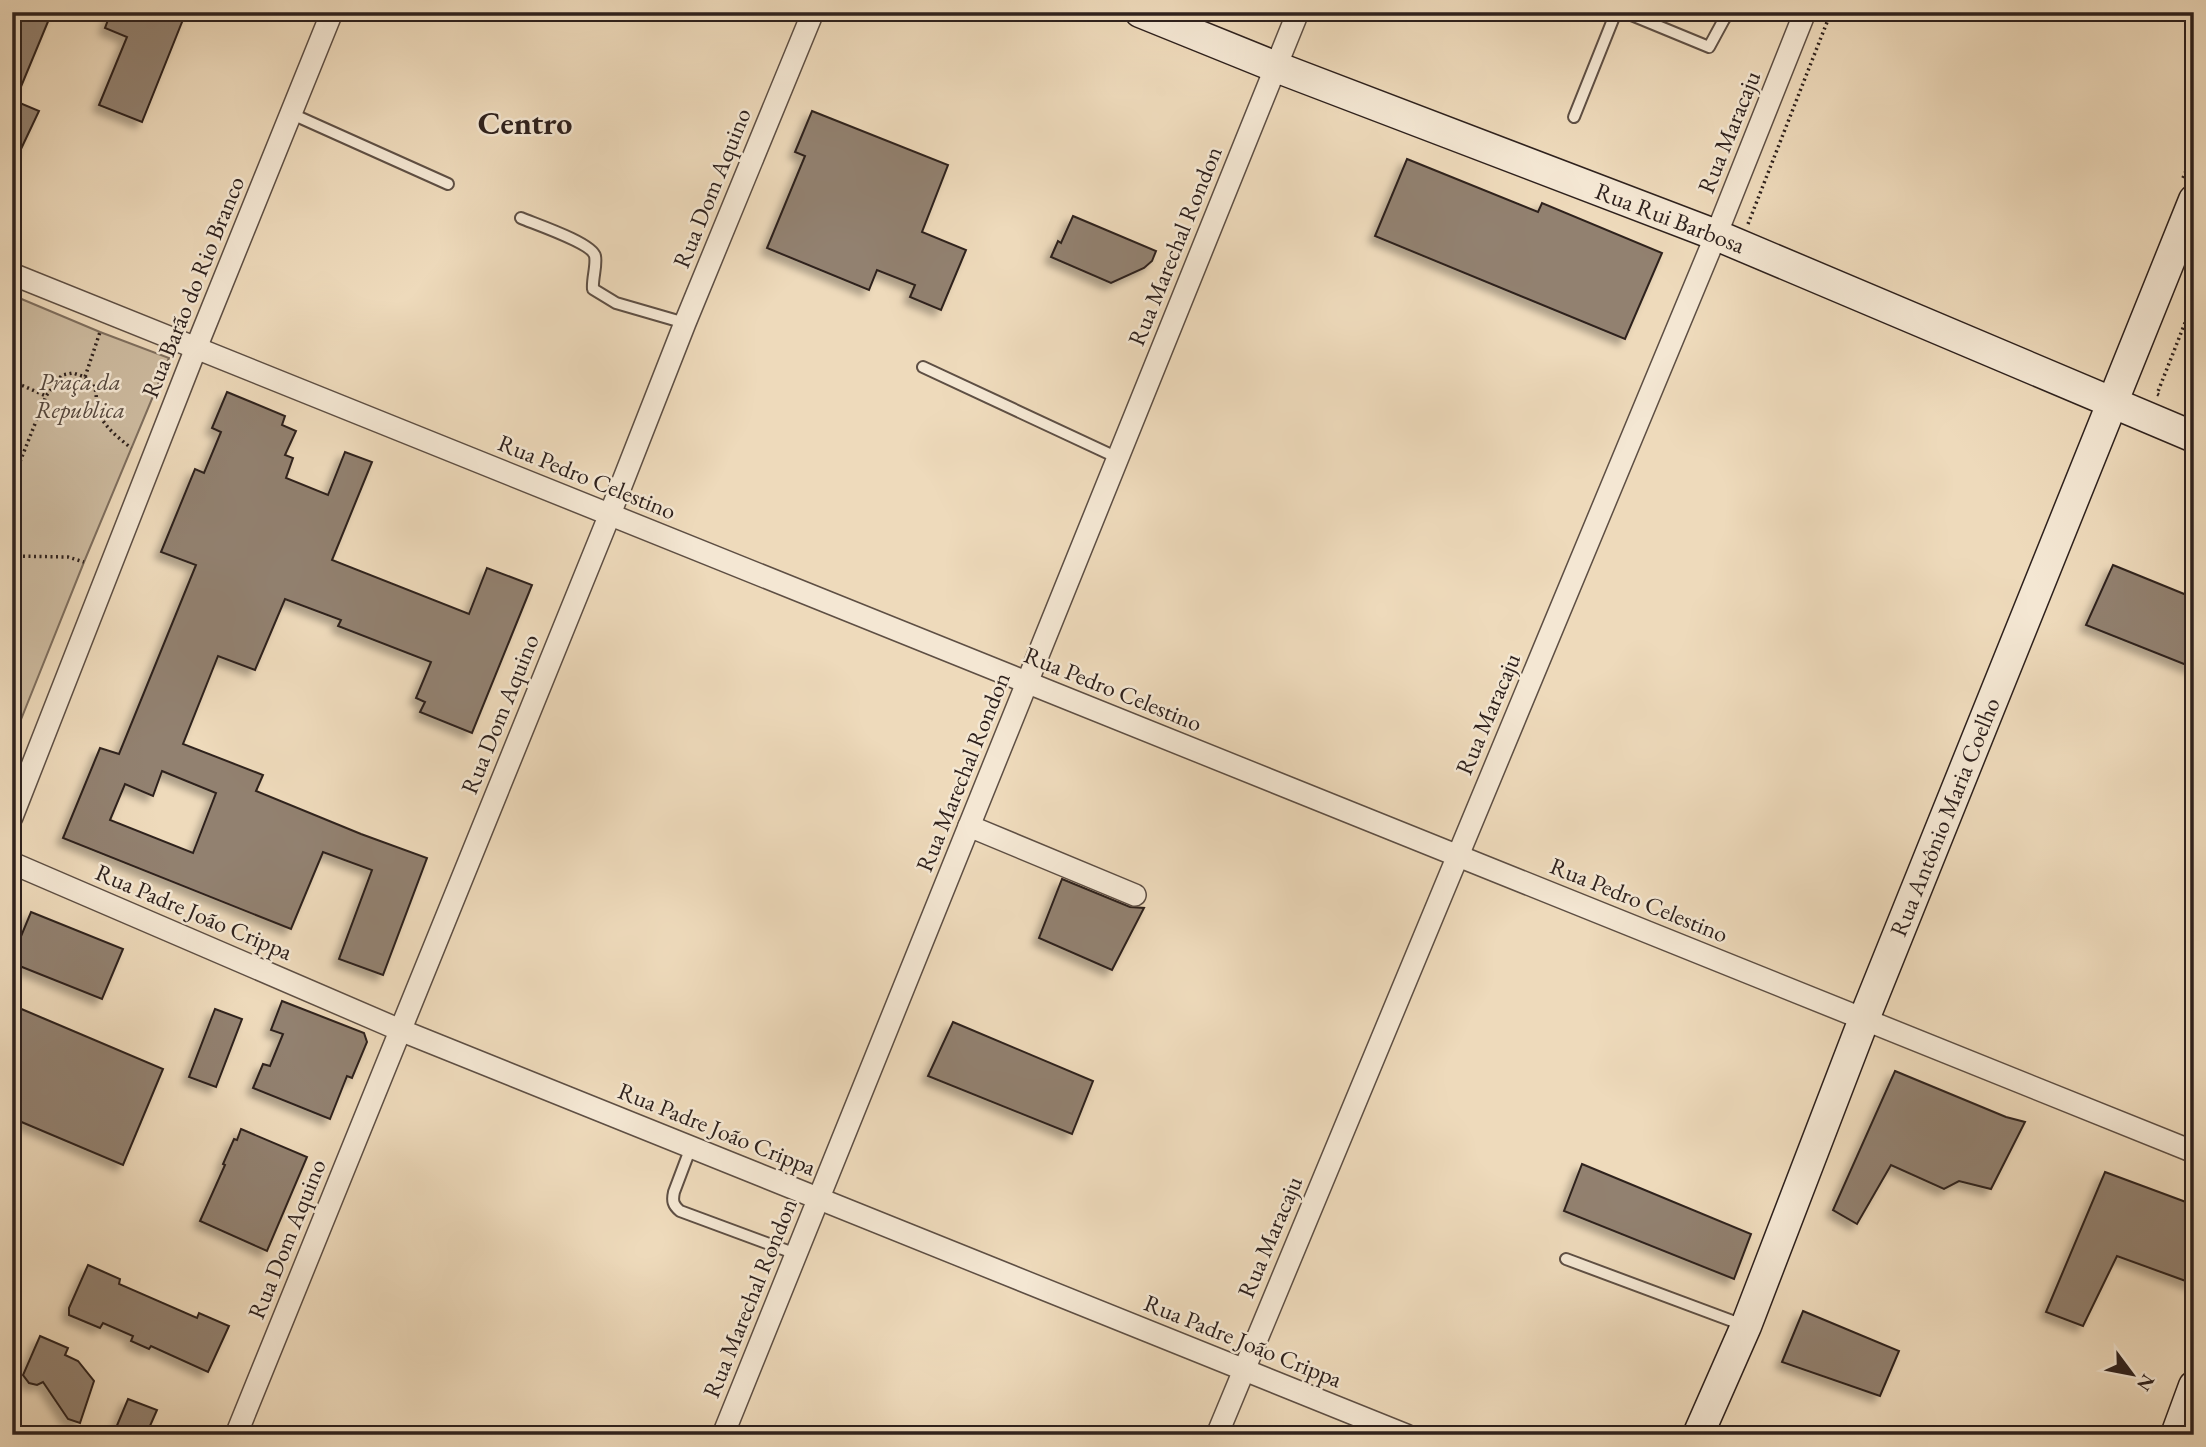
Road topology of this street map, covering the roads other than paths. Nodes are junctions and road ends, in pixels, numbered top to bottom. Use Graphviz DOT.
graph roads {
  1 [pos="332,12"];
  2 [pos="813,12"];
  3 [pos="1140,12"];
  4 [pos="1298,12"];
  5 [pos="1616,12"];
  6 [pos="1624,12"];
  7 [pos="1710,12"];
  8 [pos="1805,12"];
  9 [pos="1727,15"];
  10 [pos="1276,67"];
  11 [pos="292,114"];
  12 [pos="1574,117"];
  13 [pos="448,184"];
  14 [pos="2186,194"];
  15 [pos="522,218"];
  16 [pos="1716,235"];
  17 [pos="12,274"];
  18 [pos="685,323"];
  19 [pos="196,348"];
  20 [pos="923,367"];
  21 [pos="2112,404"];
  22 [pos="2194,437"];
  23 [pos="1118,458"];
  24 [pos="610,514"];
  25 [pos="1027,682"];
  26 [pos="12,817"];
  27 [pos="969,826"];
  28 [pos="1457,856"];
  29 [pos="12,863"];
  30 [pos="1135,895"];
  31 [pos="1864,1019"];
  32 [pos="400,1030"];
  33 [pos="691,1147"];
  34 [pos="2194,1152"];
  35 [pos="818,1198"];
  36 [pos="796,1254"];
  37 [pos="1566,1259"];
  38 [pos="1745,1326"];
  39 [pos="1243,1369"];
  40 [pos="2194,1386"];
  41 [pos="2178,1433"];
  42 [pos="236,1435"];
  43 [pos="723,1435"];
  44 [pos="1217,1435"];
  45 [pos="1406,1435"];
  46 [pos="1698,1435"];
  1 -- 11 [label="street, Rua Barão do Rio Branco"];
  2 -- 18 [label="street, Rua Dom Aquino"];
  3 -- 10 [label="street, Rua Rui Barbosa"];
  4 -- 10 [label="street, Rua Marechal Rondon"];
  5 -- 12 [label="lane"];
  6 -- 9 [label="lane"];
  7 -- 9 [label="lane"];
  8 -- 16 [label="street, Rua Maracaju"];
  10 -- 16 [label="street, Rua Rui Barbosa"];
  10 -- 23 [label="street, Rua Marechal Rondon"];
  11 -- 13 [label="lane"];
  11 -- 19 [label="street, Rua Barão do Rio Branco"];
  14 -- 21 [label="street, Rua Antônio Maria Coelho"];
  15 -- 18 [label="lane"];
  16 -- 21 [label="street, Rua Rui Barbosa"];
  16 -- 28 [label="street, Rua Maracaju"];
  17 -- 19 [label="street, Rua Pedro Celestino"];
  18 -- 24 [label="street, Rua Dom Aquino"];
  19 -- 24 [label="street, Rua Pedro Celestino"];
  19 -- 26 [label="street, Rua Barão do Rio Branco"];
  20 -- 23 [label="lane"];
  21 -- 22 [label="street, Rua Rui Barbosa"];
  21 -- 31 [label="street, Rua Antônio Maria Coelho"];
  23 -- 25 [label="street, Rua Marechal Rondon"];
  24 -- 25 [label="street, Rua Pedro Celestino"];
  24 -- 32 [label="street, Rua Dom Aquino"];
  25 -- 27 [label="street, Rua Marechal Rondon"];
  25 -- 28 [label="street, Rua Pedro Celestino"];
  27 -- 30 [label="street"];
  27 -- 35 [label="street, Rua Marechal Rondon"];
  28 -- 31 [label="street, Rua Pedro Celestino"];
  28 -- 39 [label="street, Rua Maracaju"];
  29 -- 32 [label="street, Rua Padre João Crippa"];
  31 -- 34 [label="street, Rua Pedro Celestino"];
  31 -- 38 [label="street, Rua Antônio Maria Coelho"];
  32 -- 33 [label="street, Rua Padre João Crippa"];
  32 -- 42 [label="street, Rua Dom Aquino"];
  33 -- 35 [label="street, Rua Padre João Crippa"];
  33 -- 36 [label="lane"];
  35 -- 36 [label="street, Rua Marechal Rondon"];
  35 -- 39 [label="street, Rua Padre João Crippa"];
  36 -- 43 [label="street, Rua Marechal Rondon"];
  37 -- 38 [label="lane"];
  38 -- 46 [label="street, Rua Antônio Maria Coelho"];
  39 -- 44 [label="street, Rua Maracaju"];
  39 -- 45 [label="street, Rua Padre João Crippa"];
  40 -- 41 [label="street"];
}
